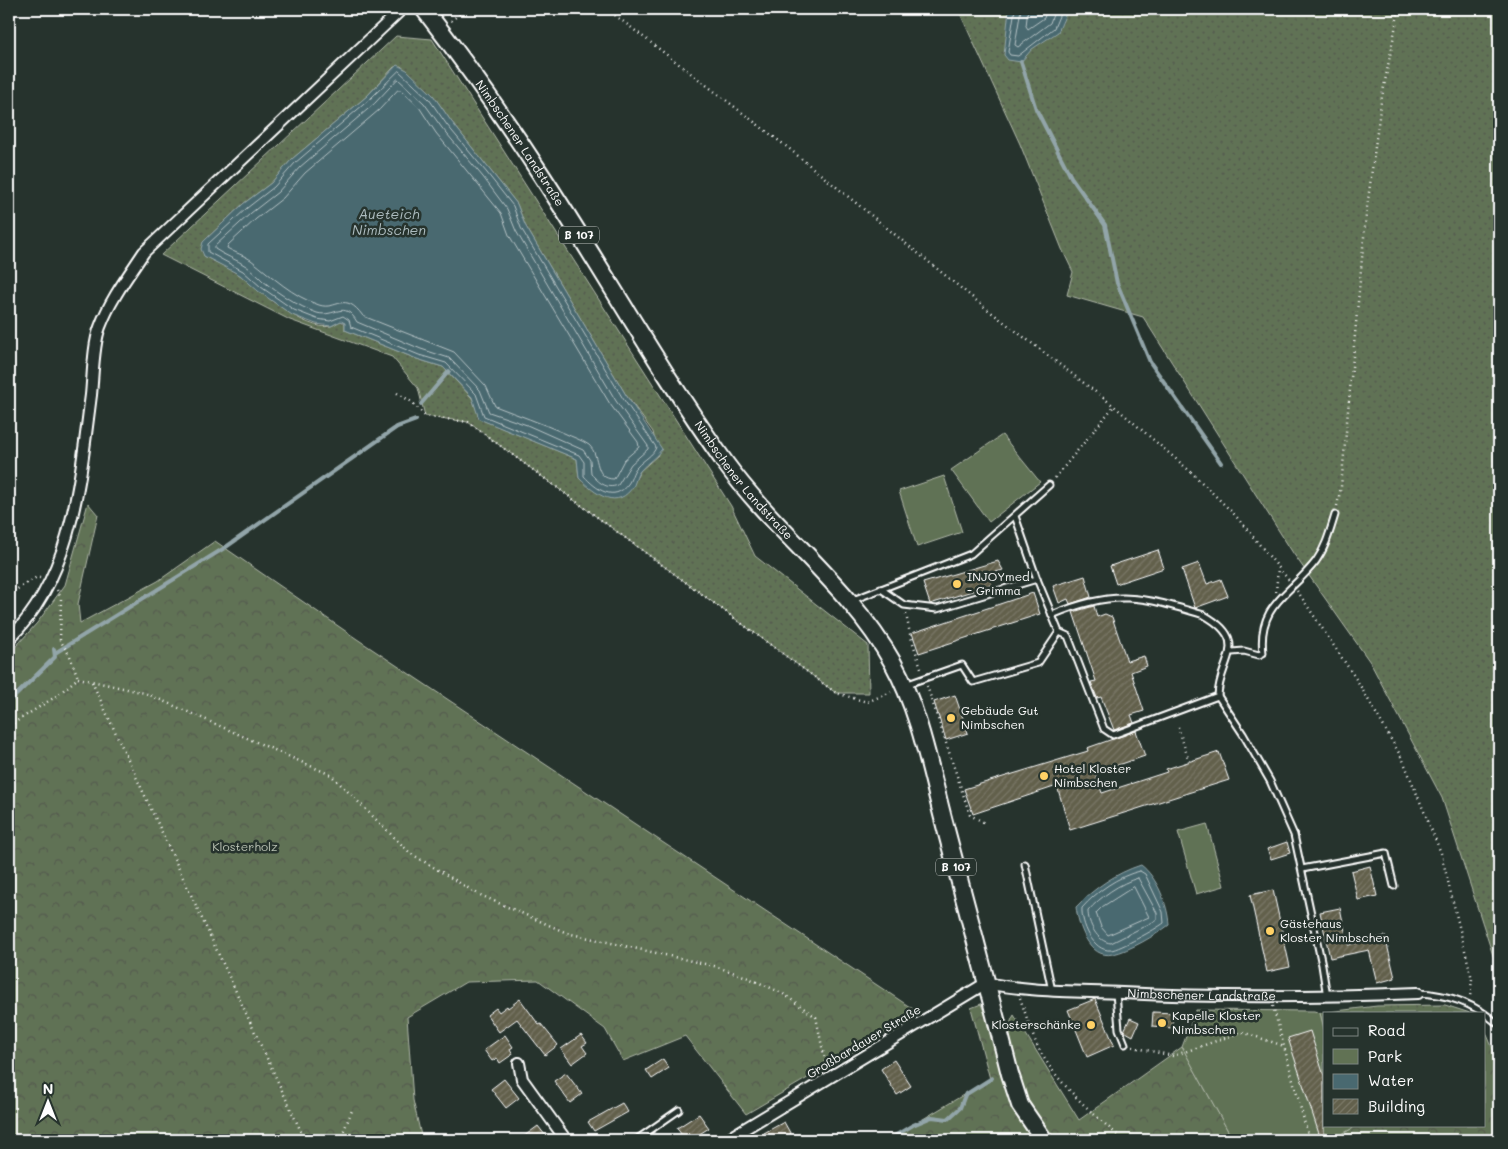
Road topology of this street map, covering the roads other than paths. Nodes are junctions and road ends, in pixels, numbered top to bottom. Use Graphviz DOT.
graph roads {
  1 [pos="402,9"];
  2 [pos="424,9"];
  3 [pos="1049,485"];
  4 [pos="1334,515"];
  5 [pos="1015,516"];
  6 [pos="1037,579"];
  7 [pos="881,589"];
  8 [pos="850,602"];
  9 [pos="1052,615"];
  10 [pos="1059,632"];
  11 [pos="9,639"];
  12 [pos="1232,652"];
  13 [pos="904,686"];
  14 [pos="1218,696"];
  15 [pos="1025,864"];
  16 [pos="1302,869"];
  17 [pos="1394,886"];
  18 [pos="986,983"];
  19 [pos="1052,992"];
  20 [pos="1116,993"];
  21 [pos="1418,993"];
  22 [pos="1327,997"];
  23 [pos="1483,1012"];
  24 [pos="1486,1014"];
  25 [pos="1499,1025"];
  26 [pos="1125,1044"];
  27 [pos="519,1063"];
  28 [pos="679,1110"];
  29 [pos="566,1140"];
  30 [pos="636,1140"];
  31 [pos="726,1140"];
  32 [pos="1044,1140"];
  1 -- 11 [label="street"];
  2 -- 8 [label="main road, Nimbschener Landstraße / B 107"];
  3 -- 5 [label="lane"];
  4 -- 12 [label="lane"];
  5 -- 6 [label="lane"];
  5 -- 7 [label="lane"];
  6 -- 7 [label="lane"];
  6 -- 9 [label="lane"];
  7 -- 8 [label="lane"];
  8 -- 13 [label="main road, Nimbschener Landstraße / B 107"];
  9 -- 10 [label="lane"];
  9 -- 12 [label="lane"];
  10 -- 13 [label="lane"];
  10 -- 14 [label="lane"];
  12 -- 14 [label="lane"];
  13 -- 18 [label="main road, Nimbschener Landstraße / B 107"];
  14 -- 16 [label="lane"];
  15 -- 19 [label="lane"];
  16 -- 17 [label="lane"];
  16 -- 22 [label="lane"];
  18 -- 19 [label="street, Nimbschener Landstraße"];
  18 -- 31 [label="street, Großbardauer Straße"];
  18 -- 32 [label="main road, Nimbschener Landstraße / B 107"];
  19 -- 20 [label="street, Nimbschener Landstraße"];
  20 -- 22 [label="street, Nimbschener Landstraße"];
  20 -- 26 [label="lane"];
  21 -- 22 [label="street, Nimbschener Landstraße"];
  21 -- 23 [label="lane"];
  24 -- 25 [label="lane"];
  27 -- 29 [label="street"];
  28 -- 30 [label="lane"];
}
